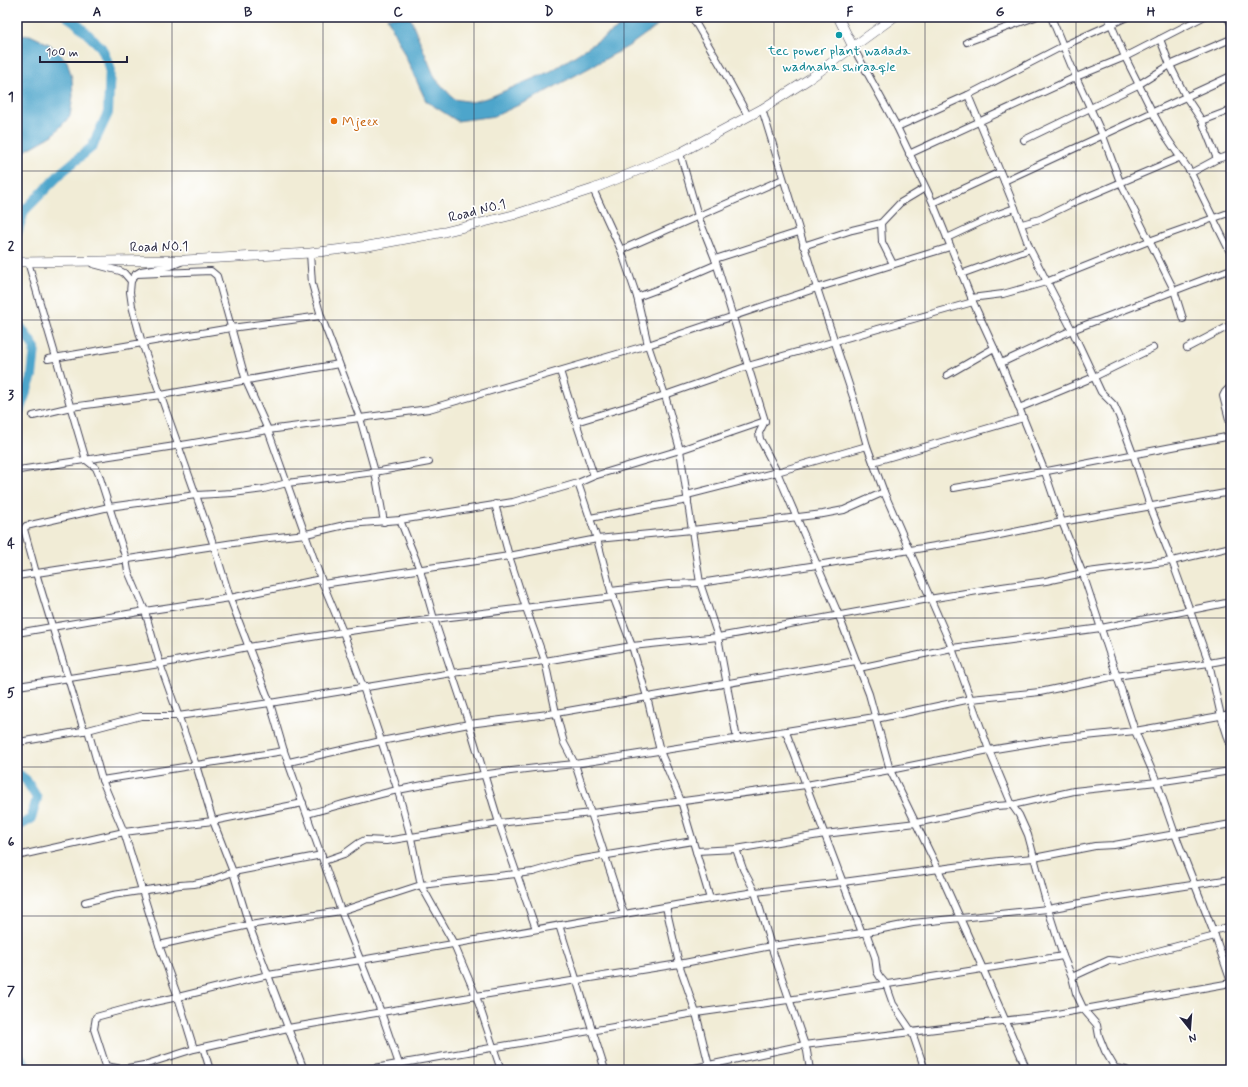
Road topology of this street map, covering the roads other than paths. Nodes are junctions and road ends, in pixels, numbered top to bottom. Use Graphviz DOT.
graph roads {
  1 [pos="692,17"];
  2 [pos="838,17"];
  3 [pos="894,17"];
  4 [pos="1035,17"];
  5 [pos="1051,17"];
  6 [pos="1108,17"];
  7 [pos="1127,17"];
  8 [pos="1203,17"];
  9 [pos="1227,17"];
  10 [pos="1231,23"];
  11 [pos="1111,24"];
  12 [pos="1160,39"];
  13 [pos="1231,39"];
  14 [pos="967,42"];
  15 [pos="1063,46"];
  16 [pos="854,47"];
  17 [pos="1124,57"];
  18 [pos="1170,65"];
  19 [pos="1231,76"];
  20 [pos="1076,77"];
  21 [pos="1138,85"];
  22 [pos="968,95"];
  23 [pos="1186,97"];
  24 [pos="1091,108"];
  25 [pos="762,109"];
  26 [pos="1231,110"];
  27 [pos="1153,113"];
  28 [pos="748,116"];
  29 [pos="1202,121"];
  30 [pos="980,122"];
  31 [pos="897,127"];
  32 [pos="1103,136"];
  33 [pos="1024,140"];
  34 [pos="680,153"];
  35 [pos="909,154"];
  36 [pos="1231,155"];
  37 [pos="1180,157"];
  38 [pos="1218,159"];
  39 [pos="1000,172"];
  40 [pos="1191,173"];
  41 [pos="783,179"];
  42 [pos="1004,181"];
  43 [pos="1120,182"];
  44 [pos="925,188"];
  45 [pos="593,189"];
  46 [pos="933,203"];
  47 [pos="1015,208"];
  48 [pos="1231,212"];
  49 [pos="698,216"];
  50 [pos="1213,217"];
  51 [pos="881,222"];
  52 [pos="1022,224"];
  53 [pos="799,232"];
  54 [pos="947,238"];
  55 [pos="1149,241"];
  56 [pos="803,246"];
  57 [pos="950,247"];
  58 [pos="1030,248"];
  59 [pos="621,250"];
  60 [pos="310,253"];
  61 [pos="1231,254"];
  62 [pos="185,260"];
  63 [pos="85,261"];
  64 [pos="17,262"];
  65 [pos="28,262"];
  66 [pos="715,262"];
  67 [pos="893,264"];
  68 [pos="1231,269"];
  69 [pos="136,274"];
  70 [pos="961,274"];
  71 [pos="131,281"];
  72 [pos="1046,282"];
  73 [pos="817,288"];
  74 [pos="1174,290"];
  75 [pos="637,297"];
  76 [pos="972,300"];
  77 [pos="321,316"];
  78 [pos="731,316"];
  79 [pos="1183,319"];
  80 [pos="1231,325"];
  81 [pos="231,328"];
  82 [pos="1072,330"];
  83 [pos="835,342"];
  84 [pos="142,343"];
  85 [pos="648,344"];
  86 [pos="994,348"];
  87 [pos="1154,348"];
  88 [pos="1187,348"];
  89 [pos="57,357"];
  90 [pos="48,359"];
  91 [pos="1001,363"];
  92 [pos="339,364"];
  93 [pos="748,366"];
  94 [pos="560,371"];
  95 [pos="948,375"];
  96 [pos="1094,377"];
  97 [pos="246,381"];
  98 [pos="1231,386"];
  99 [pos="161,395"];
  100 [pos="665,395"];
  101 [pos="71,408"];
  102 [pos="1019,408"];
  103 [pos="34,416"];
  104 [pos="360,418"];
  105 [pos="1023,418"];
  106 [pos="765,421"];
  107 [pos="576,422"];
  108 [pos="1231,427"];
  109 [pos="268,430"];
  110 [pos="1231,436"];
  111 [pos="178,445"];
  112 [pos="867,446"];
  113 [pos="680,450"];
  114 [pos="1133,454"];
  115 [pos="86,460"];
  116 [pos="428,462"];
  117 [pos="873,462"];
  118 [pos="19,470"];
  119 [pos="375,472"];
  120 [pos="778,472"];
  121 [pos="1045,472"];
  122 [pos="594,476"];
  123 [pos="287,483"];
  124 [pos="578,483"];
  125 [pos="954,488"];
  126 [pos="884,492"];
  127 [pos="1231,492"];
  128 [pos="196,495"];
  129 [pos="687,498"];
  130 [pos="495,504"];
  131 [pos="1150,506"];
  132 [pos="109,507"];
  133 [pos="796,517"];
  134 [pos="590,518"];
  135 [pos="400,520"];
  136 [pos="384,522"];
  137 [pos="1062,522"];
  138 [pos="692,530"];
  139 [pos="306,534"];
  140 [pos="597,539"];
  141 [pos="214,546"];
  142 [pos="1231,547"];
  143 [pos="908,550"];
  144 [pos="509,556"];
  145 [pos="126,559"];
  146 [pos="1172,561"];
  147 [pos="817,565"];
  148 [pos="420,570"];
  149 [pos="36,573"];
  150 [pos="1083,574"];
  151 [pos="17,576"];
  152 [pos="322,582"];
  153 [pos="700,583"];
  154 [pos="613,594"];
  155 [pos="230,598"];
  156 [pos="930,599"];
  157 [pos="1231,602"];
  158 [pos="526,608"];
  159 [pos="145,611"];
  160 [pos="1190,611"];
  161 [pos="839,616"];
  162 [pos="434,619"];
  163 [pos="53,627"];
  164 [pos="1101,628"];
  165 [pos="17,632"];
  166 [pos="343,632"];
  167 [pos="718,637"];
  168 [pos="632,646"];
  169 [pos="248,647"];
  170 [pos="952,648"];
  171 [pos="1231,659"];
  172 [pos="545,660"];
  173 [pos="856,661"];
  174 [pos="160,664"];
  175 [pos="1209,664"];
  176 [pos="859,668"];
  177 [pos="452,673"];
  178 [pos="1116,676"];
  179 [pos="68,678"];
  180 [pos="728,684"];
  181 [pos="18,686"];
  182 [pos="363,688"];
  183 [pos="647,697"];
  184 [pos="971,699"];
  185 [pos="270,704"];
  186 [pos="556,713"];
  187 [pos="1231,714"];
  188 [pos="178,716"];
  189 [pos="1221,716"];
  190 [pos="876,718"];
  191 [pos="469,724"];
  192 [pos="86,731"];
  193 [pos="1135,731"];
  194 [pos="786,732"];
  195 [pos="737,739"];
  196 [pos="381,741"];
  197 [pos="19,742"];
  198 [pos="1231,747"];
  199 [pos="989,750"];
  200 [pos="284,751"];
  201 [pos="660,751"];
  202 [pos="289,762"];
  203 [pos="575,764"];
  204 [pos="196,765"];
  205 [pos="890,770"];
  206 [pos="1231,771"];
  207 [pos="484,775"];
  208 [pos="102,780"];
  209 [pos="1157,782"];
  210 [pos="806,785"];
  211 [pos="398,791"];
  212 [pos="681,801"];
  213 [pos="303,803"];
  214 [pos="1012,805"];
  215 [pos="592,813"];
  216 [pos="307,814"];
  217 [pos="214,821"];
  218 [pos="499,823"];
  219 [pos="916,823"];
  220 [pos="1231,824"];
  221 [pos="124,832"];
  222 [pos="825,834"];
  223 [pos="1174,834"];
  224 [pos="411,838"];
  225 [pos="693,841"];
  226 [pos="736,848"];
  227 [pos="696,851"];
  228 [pos="17,856"];
  229 [pos="605,856"];
  230 [pos="323,858"];
  231 [pos="1034,858"];
  232 [pos="938,869"];
  233 [pos="233,872"];
  234 [pos="516,874"];
  235 [pos="1231,879"];
  236 [pos="843,882"];
  237 [pos="1194,884"];
  238 [pos="420,885"];
  239 [pos="142,891"];
  240 [pos="754,892"];
  241 [pos="710,899"];
  242 [pos="85,902"];
  243 [pos="666,907"];
  244 [pos="1048,909"];
  245 [pos="341,911"];
  246 [pos="624,914"];
  247 [pos="960,919"];
  248 [pos="249,925"];
  249 [pos="559,925"];
  250 [pos="1231,926"];
  251 [pos="536,929"];
  252 [pos="864,932"];
  253 [pos="1214,933"];
  254 [pos="454,944"];
  255 [pos="159,945"];
  256 [pos="771,946"];
  257 [pos="1063,956"];
  258 [pos="361,960"];
  259 [pos="679,964"];
  260 [pos="983,969"];
  261 [pos="268,975"];
  262 [pos="1072,977"];
  263 [pos="576,981"];
  264 [pos="1231,982"];
  265 [pos="886,984"];
  266 [pos="476,996"];
  267 [pos="178,997"];
  268 [pos="788,1000"];
  269 [pos="1084,1010"];
  270 [pos="381,1012"];
  271 [pos="696,1013"];
  272 [pos="1006,1020"];
  273 [pos="288,1028"];
  274 [pos="592,1031"];
  275 [pos="912,1032"];
  276 [pos="804,1045"];
  277 [pos="203,1047"];
  278 [pos="494,1047"];
  279 [pos="194,1049"];
  280 [pos="399,1064"];
  281 [pos="710,1068"];
  282 [pos="1026,1068"];
  283 [pos="210,1070"];
  284 [pos="304,1070"];
  285 [pos="362,1070"];
  286 [pos="401,1070"];
  287 [pos="501,1070"];
  288 [pos="605,1070"];
  289 [pos="685,1070"];
  290 [pos="810,1070"];
  291 [pos="925,1070"];
  292 [pos="1005,1070"];
  293 [pos="1126,1070"];
  1 -- 28 [label="street"];
  2 -- 16 [label="highway"];
  3 -- 16 [label="highway, Road NO.1"];
  4 -- 14 [label="street"];
  5 -- 15 [label="street"];
  6 -- 11 [label="street"];
  7 -- 11 [label="street"];
  8 -- 12 [label="street"];
  9 -- 10 [label="street"];
  11 -- 15 [label="street"];
  11 -- 17 [label="street"];
  12 -- 17 [label="street"];
  12 -- 18 [label="street"];
  13 -- 18 [label="street"];
  15 -- 20 [label="street"];
  15 -- 22 [label="street"];
  16 -- 25 [label="highway, Road NO.1"];
  16 -- 31 [label="street"];
  17 -- 20 [label="street"];
  17 -- 21 [label="street"];
  18 -- 21 [label="street"];
  18 -- 23 [label="street"];
  19 -- 23 [label="street"];
  20 -- 24 [label="street"];
  20 -- 30 [label="street"];
  21 -- 24 [label="street"];
  21 -- 27 [label="street"];
  22 -- 30 [label="street"];
  22 -- 31 [label="street"];
  23 -- 27 [label="street"];
  23 -- 29 [label="street"];
  24 -- 32 [label="street"];
  24 -- 33 [label="street"];
  25 -- 28 [label="highway, Road NO.1"];
  25 -- 41 [label="street"];
  26 -- 29 [label="street"];
  27 -- 32 [label="street"];
  27 -- 37 [label="street"];
  28 -- 34 [label="highway, Road NO.1"];
  29 -- 38 [label="street"];
  30 -- 35 [label="street"];
  30 -- 39 [label="street"];
  31 -- 35 [label="street"];
  32 -- 42 [label="street"];
  32 -- 43 [label="street"];
  34 -- 45 [label="highway, Road NO.1"];
  34 -- 49 [label="street"];
  35 -- 44 [label="street"];
  36 -- 38 [label="street"];
  37 -- 40 [label="street"];
  37 -- 43 [label="street"];
  38 -- 40 [label="street"];
  39 -- 42 [label="street"];
  39 -- 46 [label="street"];
  40 -- 50 [label="street"];
  41 -- 49 [label="street"];
  41 -- 53 [label="street"];
  42 -- 47 [label="street"];
  43 -- 52 [label="street"];
  43 -- 55 [label="street"];
  44 -- 46 [label="street"];
  44 -- 51 [label="street"];
  45 -- 59 [label="street"];
  45 -- 60 [label="highway, Road NO.1"];
  46 -- 54 [label="street"];
  47 -- 52 [label="street"];
  47 -- 54 [label="street"];
  48 -- 50 [label="street"];
  49 -- 59 [label="street"];
  49 -- 66 [label="street"];
  50 -- 55 [label="street"];
  50 -- 61 [label="street"];
  51 -- 56 [label="street"];
  51 -- 67 [label="street"];
  52 -- 58 [label="street"];
  53 -- 56 [label="street"];
  53 -- 66 [label="street"];
  54 -- 57 [label="street"];
  55 -- 72 [label="street"];
  55 -- 74 [label="street"];
  56 -- 73 [label="street"];
  57 -- 67 [label="street"];
  57 -- 70 [label="street"];
  58 -- 70 [label="street"];
  58 -- 72 [label="street"];
  59 -- 75 [label="street"];
  60 -- 62 [label="highway, Road NO.1"];
  60 -- 77 [label="street"];
  62 -- 63 [label="highway, Road NO.1"];
  62 -- 69 [label="street"];
  63 -- 65 [label="highway, Road NO.1"];
  63 -- 71 [label="street"];
  64 -- 65 [label="highway, Road NO.1"];
  65 -- 89 [label="street"];
  66 -- 75 [label="street"];
  66 -- 78 [label="street"];
  67 -- 73 [label="street"];
  68 -- 74 [label="street"];
  69 -- 71 [label="street"];
  69 -- 81 [label="street"];
  70 -- 76 [label="street"];
  71 -- 84 [label="street"];
  72 -- 76 [label="street"];
  72 -- 82 [label="street"];
  73 -- 78 [label="street"];
  73 -- 83 [label="street"];
  74 -- 79 [label="street"];
  74 -- 82 [label="street"];
  75 -- 85 [label="street"];
  76 -- 83 [label="street"];
  76 -- 86 [label="street"];
  77 -- 81 [label="street"];
  77 -- 92 [label="street"];
  78 -- 85 [label="street"];
  78 -- 93 [label="street"];
  80 -- 88 [label="street"];
  81 -- 84 [label="street"];
  81 -- 97 [label="street"];
  82 -- 91 [label="street"];
  82 -- 96 [label="street"];
  83 -- 93 [label="street"];
  83 -- 112 [label="street"];
  84 -- 89 [label="street"];
  84 -- 99 [label="street"];
  85 -- 94 [label="street"];
  85 -- 100 [label="street"];
  86 -- 91 [label="street"];
  86 -- 95 [label="street"];
  87 -- 96 [label="street"];
  89 -- 90 [label="street"];
  89 -- 101 [label="street"];
  91 -- 102 [label="street"];
  92 -- 97 [label="street"];
  92 -- 104 [label="street"];
  93 -- 100 [label="street"];
  93 -- 106 [label="street"];
  94 -- 104 [label="street"];
  94 -- 107 [label="street"];
  96 -- 102 [label="street"];
  96 -- 114 [label="street"];
  97 -- 99 [label="street"];
  97 -- 109 [label="street"];
  98 -- 108 [label="street"];
  99 -- 101 [label="street"];
  99 -- 111 [label="street"];
  100 -- 107 [label="street"];
  100 -- 113 [label="street"];
  101 -- 103 [label="street"];
  101 -- 115 [label="street"];
  102 -- 105 [label="street"];
  104 -- 109 [label="street"];
  104 -- 119 [label="street"];
  105 -- 117 [label="street"];
  105 -- 121 [label="street"];
  106 -- 113 [label="street"];
  106 -- 120 [label="street"];
  107 -- 122 [label="street"];
  109 -- 111 [label="street"];
  109 -- 123 [label="street"];
  110 -- 114 [label="street"];
  111 -- 115 [label="street"];
  111 -- 128 [label="street"];
  112 -- 117 [label="street"];
  112 -- 120 [label="street"];
  113 -- 122 [label="street"];
  113 -- 129 [label="street"];
  114 -- 121 [label="street"];
  114 -- 131 [label="street"];
  115 -- 118 [label="street"];
  115 -- 132 [label="street"];
  116 -- 119 [label="street"];
  117 -- 126 [label="street"];
  119 -- 123 [label="street"];
  119 -- 136 [label="street"];
  120 -- 129 [label="street"];
  120 -- 133 [label="street"];
  121 -- 125 [label="street"];
  121 -- 137 [label="street"];
  122 -- 124 [label="street"];
  123 -- 128 [label="street"];
  123 -- 139 [label="street"];
  124 -- 130 [label="street"];
  124 -- 134 [label="street"];
  126 -- 133 [label="street"];
  126 -- 143 [label="street"];
  127 -- 131 [label="street"];
  128 -- 132 [label="street"];
  128 -- 141 [label="street"];
  129 -- 134 [label="street"];
  129 -- 138 [label="street"];
  130 -- 135 [label="street"];
  130 -- 144 [label="street"];
  131 -- 137 [label="street"];
  131 -- 146 [label="street"];
  132 -- 145 [label="street"];
  132 -- 149 [label="street"];
  133 -- 138 [label="street"];
  133 -- 147 [label="street"];
  134 -- 140 [label="street"];
  135 -- 136 [label="street"];
  135 -- 148 [label="street"];
  136 -- 139 [label="street"];
  137 -- 143 [label="street"];
  137 -- 150 [label="street"];
  138 -- 140 [label="street"];
  138 -- 153 [label="street"];
  139 -- 141 [label="street"];
  139 -- 152 [label="street"];
  140 -- 144 [label="street"];
  140 -- 154 [label="street"];
  141 -- 145 [label="street"];
  141 -- 155 [label="street"];
  142 -- 146 [label="street"];
  143 -- 147 [label="street"];
  143 -- 156 [label="street"];
  144 -- 148 [label="street"];
  144 -- 158 [label="street"];
  145 -- 149 [label="street"];
  145 -- 159 [label="street"];
  146 -- 150 [label="street"];
  146 -- 160 [label="street"];
  147 -- 153 [label="street"];
  147 -- 161 [label="street"];
  148 -- 152 [label="street"];
  148 -- 162 [label="street"];
  149 -- 151 [label="street"];
  149 -- 163 [label="street"];
  150 -- 156 [label="street"];
  150 -- 164 [label="street"];
  152 -- 155 [label="street"];
  152 -- 166 [label="street"];
  153 -- 154 [label="street"];
  153 -- 167 [label="street"];
  154 -- 158 [label="street"];
  154 -- 168 [label="street"];
  155 -- 159 [label="street"];
  155 -- 169 [label="street"];
  156 -- 161 [label="street"];
  156 -- 170 [label="street"];
  157 -- 160 [label="street"];
  158 -- 162 [label="street"];
  158 -- 172 [label="street"];
  159 -- 163 [label="street"];
  159 -- 174 [label="street"];
  160 -- 164 [label="street"];
  160 -- 175 [label="street"];
  161 -- 167 [label="street"];
  161 -- 173 [label="street"];
  162 -- 166 [label="street"];
  162 -- 177 [label="street"];
  163 -- 165 [label="street"];
  163 -- 179 [label="street"];
  164 -- 170 [label="street"];
  164 -- 178 [label="street"];
  166 -- 169 [label="street"];
  166 -- 182 [label="street"];
  167 -- 168 [label="street"];
  167 -- 180 [label="street"];
  168 -- 172 [label="street"];
  168 -- 183 [label="street"];
  169 -- 174 [label="street"];
  169 -- 185 [label="street"];
  170 -- 176 [label="street"];
  170 -- 184 [label="street"];
  171 -- 175 [label="street"];
  172 -- 177 [label="street"];
  172 -- 186 [label="street"];
  173 -- 176 [label="street"];
  173 -- 180 [label="street"];
  174 -- 179 [label="street"];
  174 -- 188 [label="street"];
  175 -- 178 [label="street"];
  175 -- 189 [label="street"];
  176 -- 190 [label="street"];
  177 -- 182 [label="street"];
  177 -- 191 [label="street"];
  178 -- 184 [label="street"];
  178 -- 193 [label="street"];
  179 -- 181 [label="street"];
  179 -- 192 [label="street"];
  180 -- 183 [label="street"];
  180 -- 195 [label="street"];
  182 -- 185 [label="street"];
  182 -- 196 [label="street"];
  183 -- 186 [label="street"];
  183 -- 201 [label="street"];
  184 -- 190 [label="street"];
  184 -- 199 [label="street"];
  185 -- 188 [label="street"];
  185 -- 200 [label="street"];
  186 -- 191 [label="street"];
  186 -- 203 [label="street"];
  187 -- 189 [label="street"];
  188 -- 192 [label="street"];
  188 -- 204 [label="street"];
  189 -- 193 [label="street"];
  189 -- 198 [label="street"];
  190 -- 194 [label="street"];
  190 -- 205 [label="street"];
  191 -- 196 [label="street"];
  191 -- 207 [label="street"];
  192 -- 197 [label="street"];
  192 -- 208 [label="street"];
  193 -- 199 [label="street"];
  193 -- 209 [label="street"];
  194 -- 195 [label="street"];
  194 -- 210 [label="street"];
  195 -- 201 [label="street"];
  196 -- 202 [label="street"];
  196 -- 211 [label="street"];
  199 -- 205 [label="street"];
  199 -- 214 [label="street"];
  200 -- 202 [label="street"];
  200 -- 204 [label="street"];
  201 -- 203 [label="street"];
  201 -- 212 [label="street"];
  202 -- 213 [label="street"];
  203 -- 207 [label="street"];
  203 -- 215 [label="street"];
  204 -- 208 [label="street"];
  204 -- 217 [label="street"];
  205 -- 210 [label="street"];
  205 -- 219 [label="street"];
  206 -- 209 [label="street"];
  207 -- 211 [label="street"];
  207 -- 218 [label="street"];
  208 -- 221 [label="street"];
  209 -- 214 [label="street"];
  209 -- 223 [label="street"];
  210 -- 212 [label="street"];
  210 -- 222 [label="street"];
  211 -- 216 [label="street"];
  211 -- 224 [label="street"];
  212 -- 215 [label="street"];
  212 -- 225 [label="street"];
  213 -- 216 [label="street"];
  213 -- 217 [label="street"];
  214 -- 219 [label="street"];
  214 -- 231 [label="street"];
  215 -- 218 [label="street"];
  215 -- 229 [label="street"];
  216 -- 230 [label="street"];
  217 -- 221 [label="street"];
  217 -- 233 [label="street"];
  218 -- 224 [label="street"];
  218 -- 234 [label="street"];
  219 -- 222 [label="street"];
  219 -- 232 [label="street"];
  220 -- 223 [label="street"];
  221 -- 228 [label="street"];
  221 -- 239 [label="street"];
  222 -- 226 [label="street"];
  222 -- 236 [label="street"];
  223 -- 231 [label="street"];
  223 -- 237 [label="street"];
  224 -- 230 [label="street"];
  224 -- 238 [label="street"];
  225 -- 227 [label="street"];
  225 -- 229 [label="street"];
  226 -- 227 [label="street"];
  226 -- 240 [label="street"];
  227 -- 241 [label="street"];
  229 -- 234 [label="street"];
  229 -- 246 [label="street"];
  230 -- 233 [label="street"];
  230 -- 245 [label="street"];
  231 -- 232 [label="street"];
  231 -- 244 [label="street"];
  232 -- 236 [label="street"];
  232 -- 247 [label="street"];
  233 -- 239 [label="street"];
  233 -- 248 [label="street"];
  234 -- 238 [label="street"];
  234 -- 251 [label="street"];
  235 -- 237 [label="street"];
  236 -- 240 [label="street"];
  236 -- 252 [label="street"];
  237 -- 244 [label="street"];
  237 -- 253 [label="street"];
  238 -- 245 [label="street"];
  238 -- 254 [label="street"];
  239 -- 242 [label="street"];
  239 -- 255 [label="street"];
  240 -- 241 [label="street"];
  240 -- 256 [label="street"];
  241 -- 243 [label="street"];
  243 -- 246 [label="street"];
  243 -- 259 [label="street"];
  244 -- 247 [label="street"];
  244 -- 257 [label="street"];
  245 -- 248 [label="street"];
  245 -- 258 [label="street"];
  246 -- 249 [label="street"];
  247 -- 252 [label="street"];
  247 -- 260 [label="street"];
  248 -- 255 [label="street"];
  248 -- 261 [label="street"];
  249 -- 251 [label="street"];
  249 -- 263 [label="street"];
  250 -- 253 [label="street"];
  251 -- 254 [label="street"];
  252 -- 256 [label="street"];
  252 -- 265 [label="street"];
  253 -- 262 [label="street"];
  253 -- 264 [label="street"];
  254 -- 258 [label="street"];
  254 -- 266 [label="street"];
  255 -- 267 [label="street"];
  256 -- 259 [label="street"];
  256 -- 268 [label="street"];
  257 -- 260 [label="street"];
  257 -- 262 [label="street"];
  258 -- 261 [label="street"];
  258 -- 270 [label="street"];
  259 -- 263 [label="street"];
  259 -- 271 [label="street"];
  260 -- 265 [label="street"];
  260 -- 272 [label="street"];
  261 -- 267 [label="street"];
  261 -- 273 [label="street"];
  262 -- 269 [label="street"];
  263 -- 266 [label="street"];
  263 -- 274 [label="street"];
  264 -- 269 [label="street"];
  265 -- 268 [label="street"];
  265 -- 275 [label="street"];
  266 -- 270 [label="street"];
  266 -- 278 [label="street"];
  267 -- 279 [label="street"];
  267 -- 279 [label="street"];
  268 -- 271 [label="street"];
  268 -- 276 [label="street"];
  269 -- 272 [label="street"];
  269 -- 293 [label="street"];
  270 -- 273 [label="street"];
  270 -- 280 [label="street"];
  271 -- 274 [label="street"];
  271 -- 281 [label="street"];
  272 -- 275 [label="street"];
  272 -- 282 [label="street"];
  273 -- 277 [label="street"];
  273 -- 284 [label="street"];
  274 -- 278 [label="street"];
  274 -- 288 [label="street"];
  275 -- 276 [label="street"];
  275 -- 291 [label="street"];
  276 -- 281 [label="street"];
  276 -- 290 [label="street"];
  277 -- 279 [label="street"];
  277 -- 283 [label="street"];
  278 -- 280 [label="street"];
  278 -- 287 [label="street"];
  280 -- 285 [label="street"];
  280 -- 286 [label="street"];
  281 -- 289 [label="street"];
  282 -- 292 [label="street"];
}
